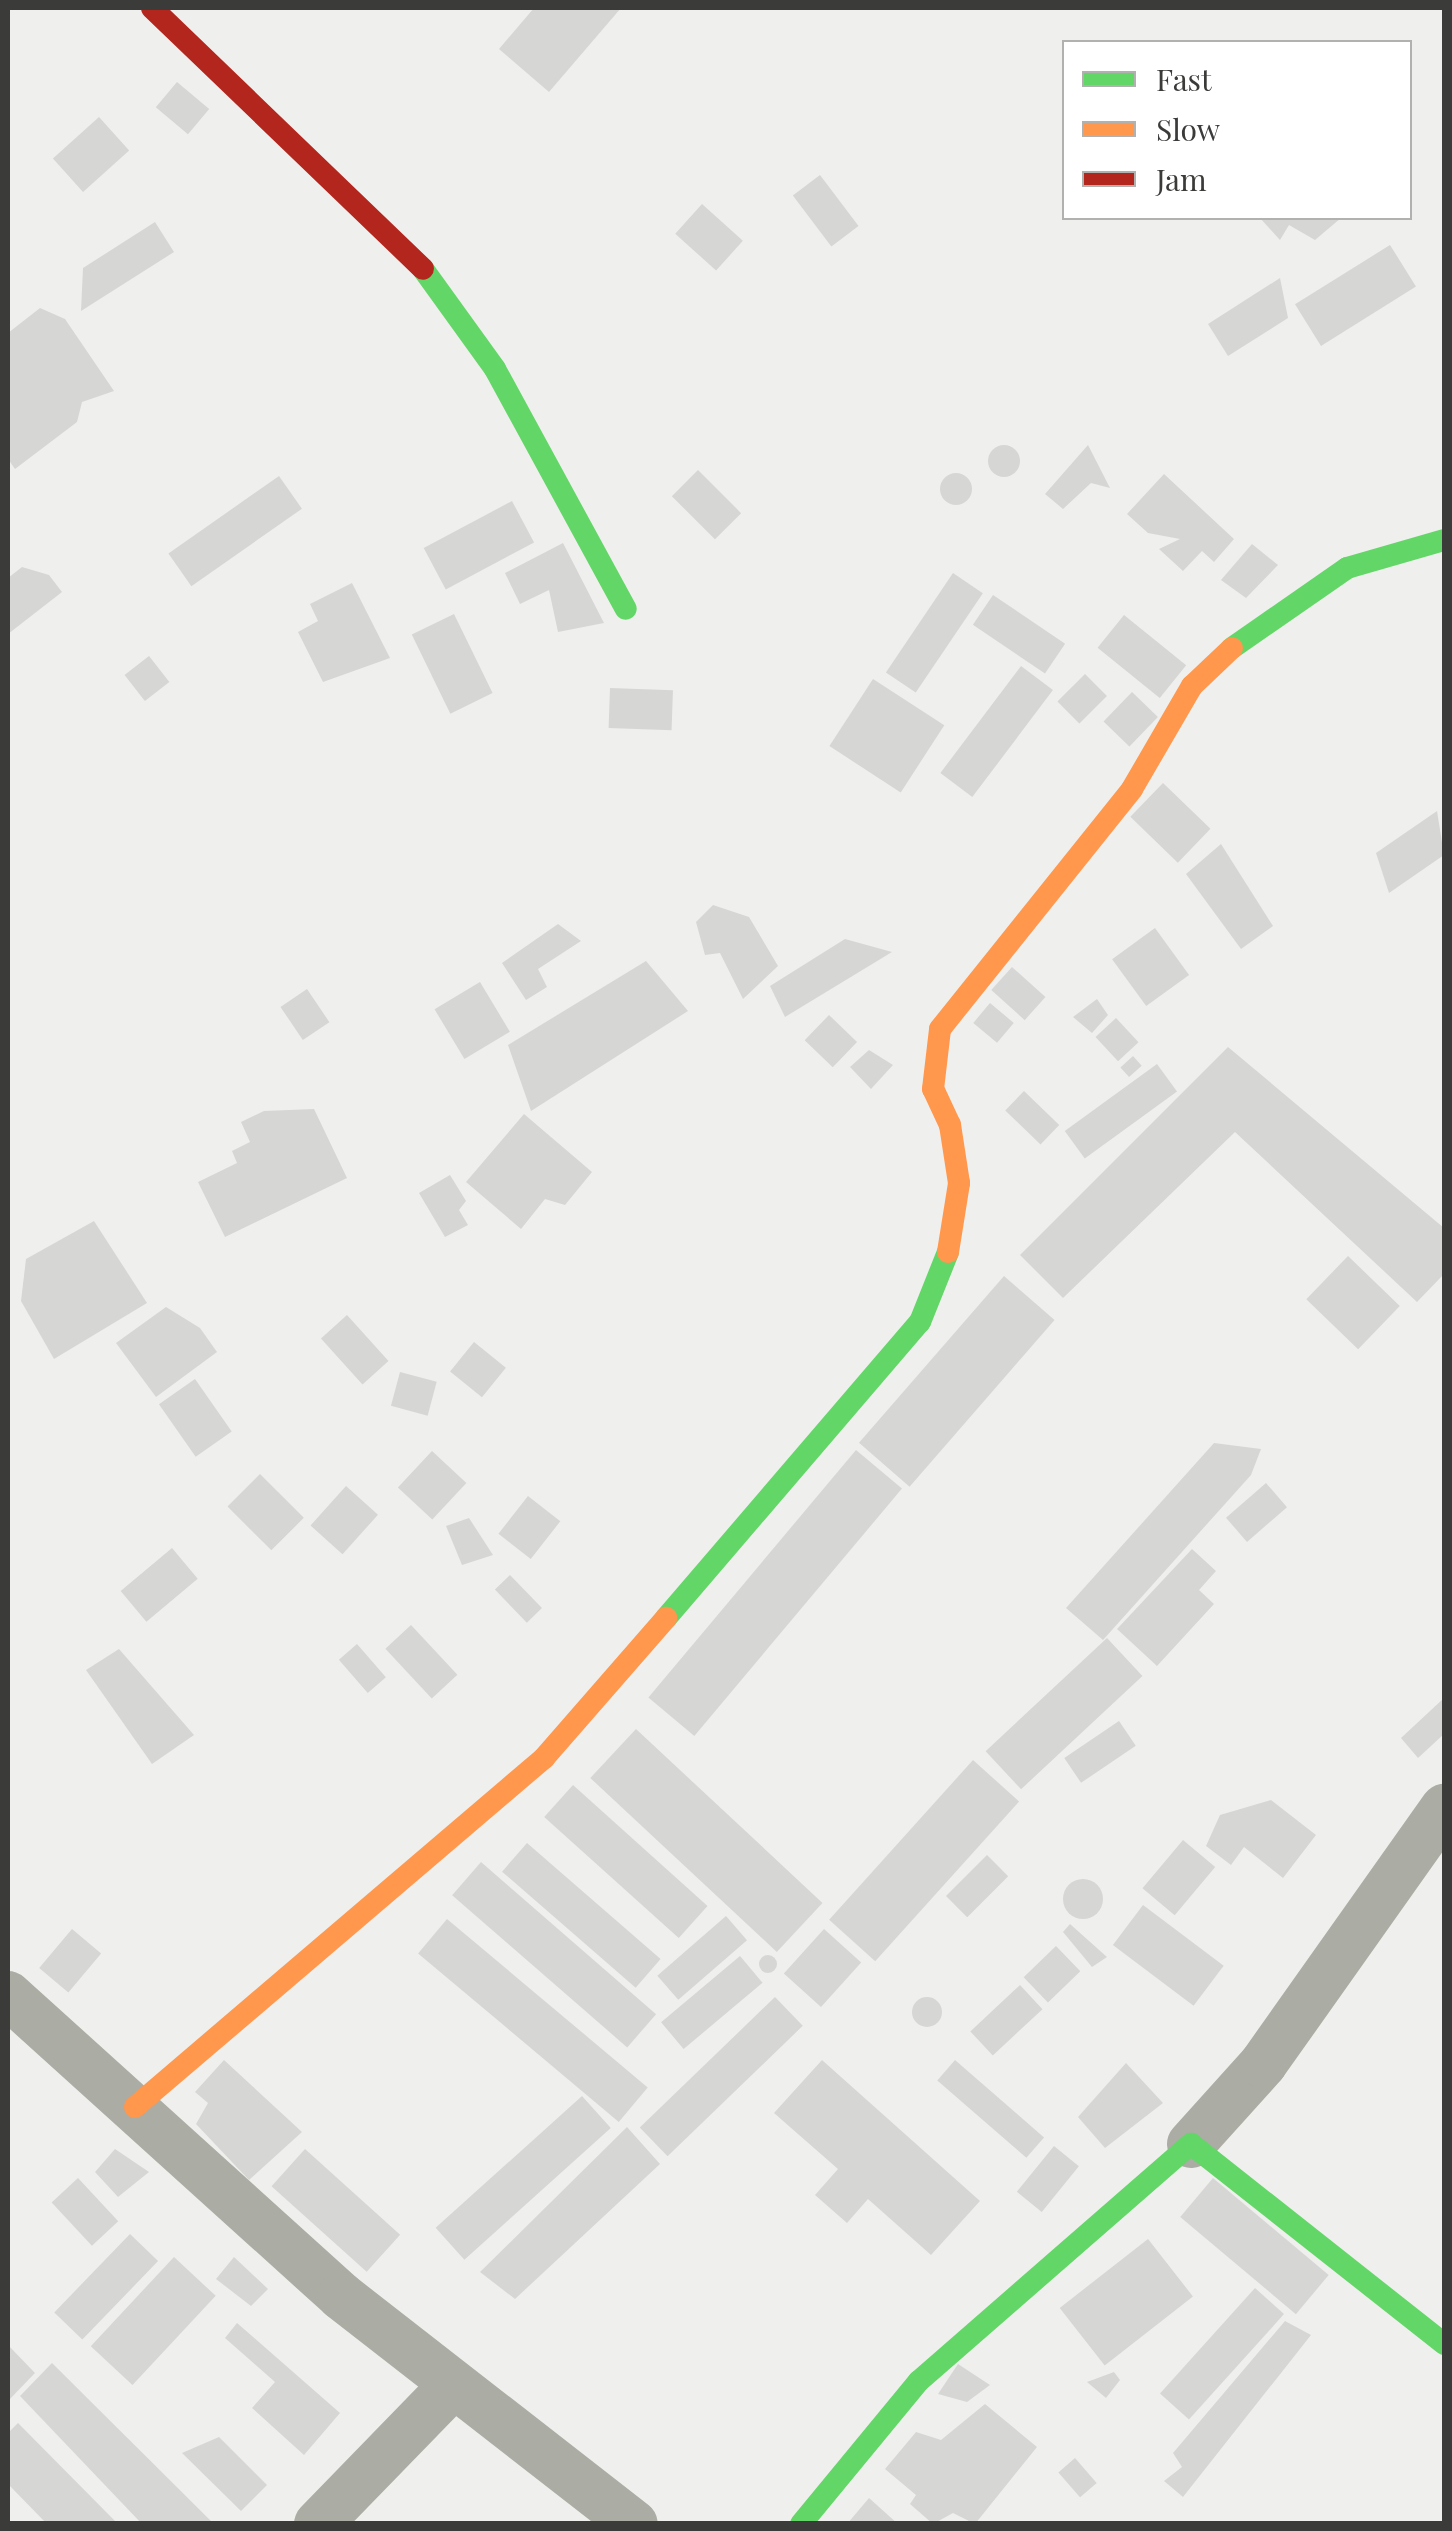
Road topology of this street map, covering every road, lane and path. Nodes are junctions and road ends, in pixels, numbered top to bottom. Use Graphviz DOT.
graph roads {
  1 [pos="152,8"];
  2 [pos="1444,540"];
  3 [pos="626,610"];
  4 [pos="1444,1808"];
  5 [pos="8,1995"];
  6 [pos="136,2106"];
  7 [pos="1191,2144"];
  8 [pos="1444,2344"];
  9 [pos="451,2387"];
  10 [pos="318,2524"];
  11 [pos="634,2524"];
  12 [pos="801,2524"];
  1 -- 3 [label="street"];
  2 -- 6 [label="street"];
  4 -- 7 [label="street"];
  5 -- 6 [label="street"];
  6 -- 9 [label="street"];
  7 -- 8 [label="street"];
  7 -- 12 [label="street"];
  9 -- 10 [label="street"];
  9 -- 11 [label="street"];
}
